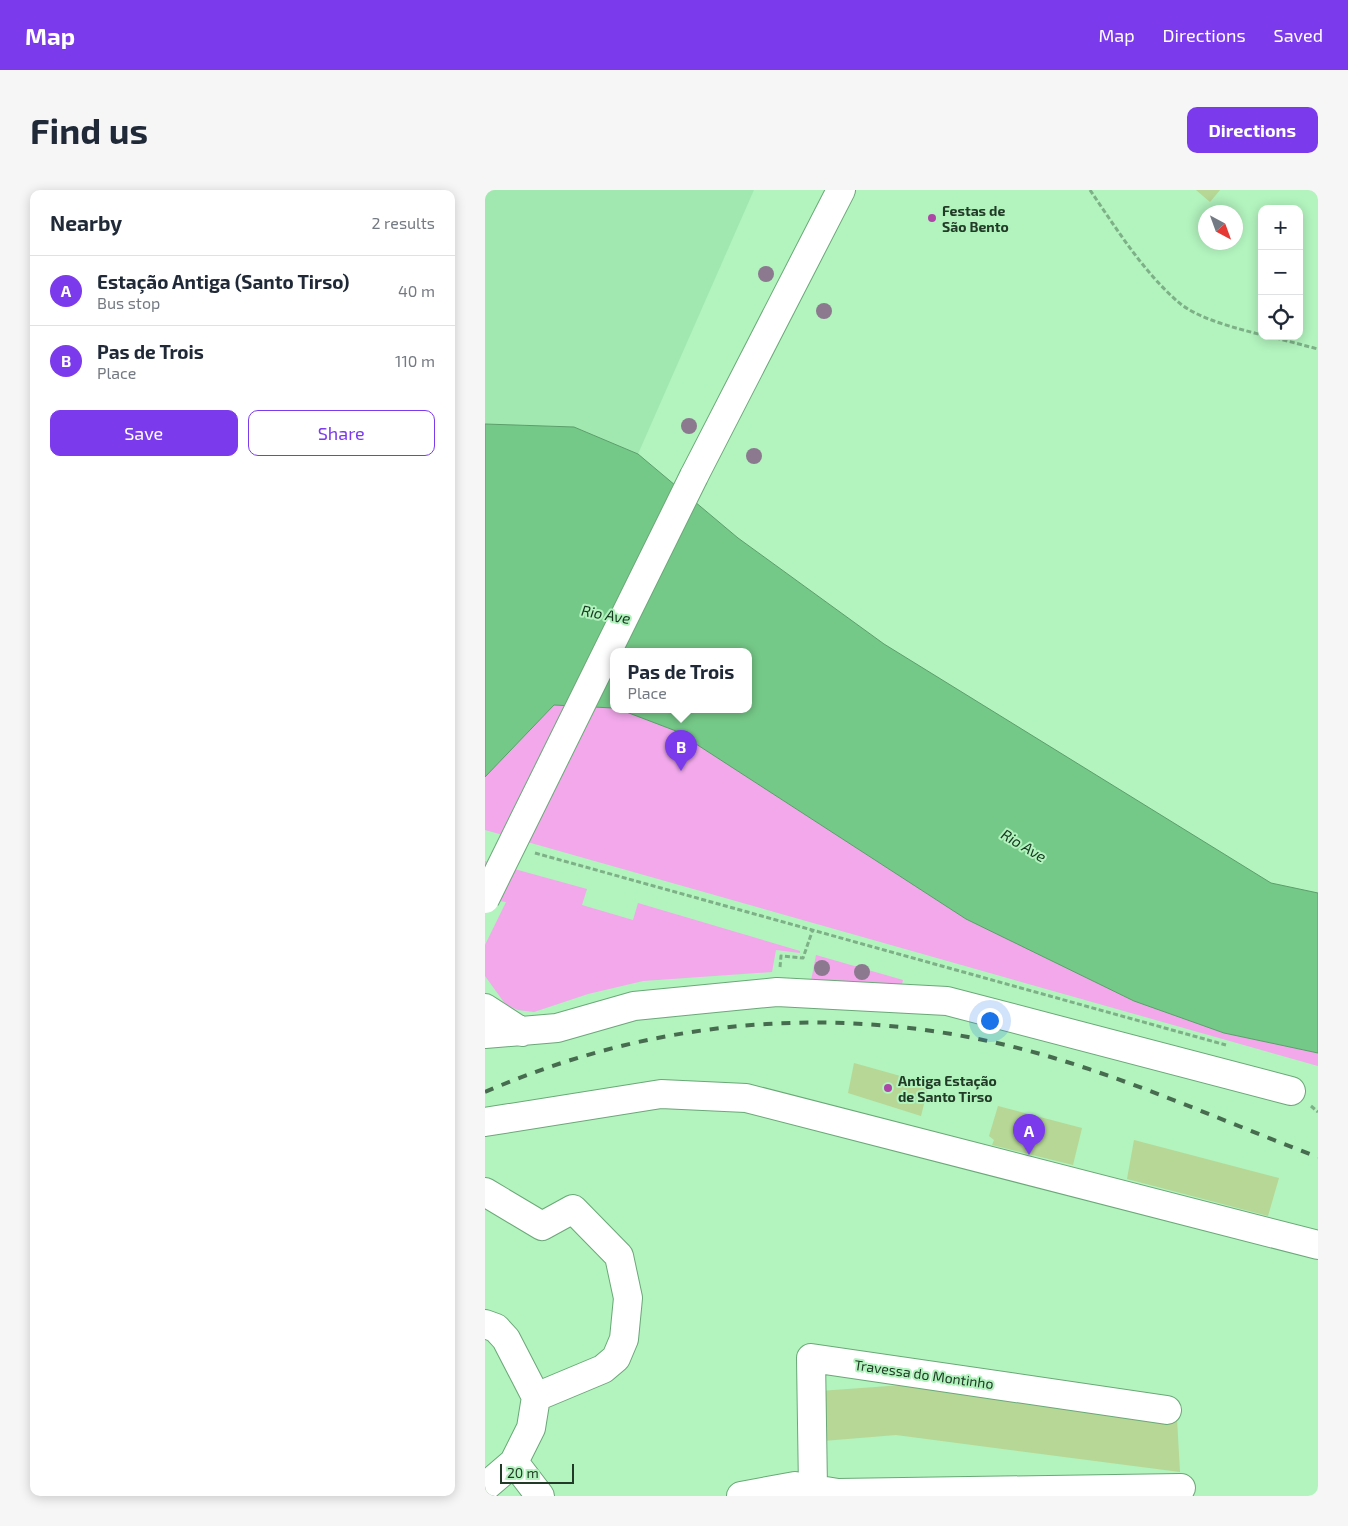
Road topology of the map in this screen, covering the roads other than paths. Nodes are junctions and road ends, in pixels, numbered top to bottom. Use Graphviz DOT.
graph roads {
  1 [pos="841,190"];
  2 [pos="485,899"];
  3 [pos="485,1008"];
  4 [pos="522,1032"];
  5 [pos="485,1034"];
  6 [pos="1291,1092"];
  7 [pos="485,1122"];
  8 [pos="485,1192"];
  9 [pos="1318,1245"];
  10 [pos="485,1324"];
  11 [pos="535,1397"];
  12 [pos="1167,1410"];
  13 [pos="514,1462"];
  14 [pos="485,1488"];
  15 [pos="1181,1488"];
  16 [pos="813,1489"];
  17 [pos="540,1496"];
  18 [pos="741,1496"];
  1 -- 2 [label="street, bridge"];
  3 -- 4 [label="street"];
  4 -- 5 [label="street"];
  4 -- 6 [label="street"];
  7 -- 9 [label="street"];
  8 -- 11 [label="street"];
  10 -- 11 [label="street"];
  11 -- 13 [label="street"];
  12 -- 16 [label="street, Travessa do Montinho"];
  13 -- 14 [label="street"];
  13 -- 17 [label="street"];
  15 -- 16 [label="street"];
  16 -- 18 [label="street"];
}
